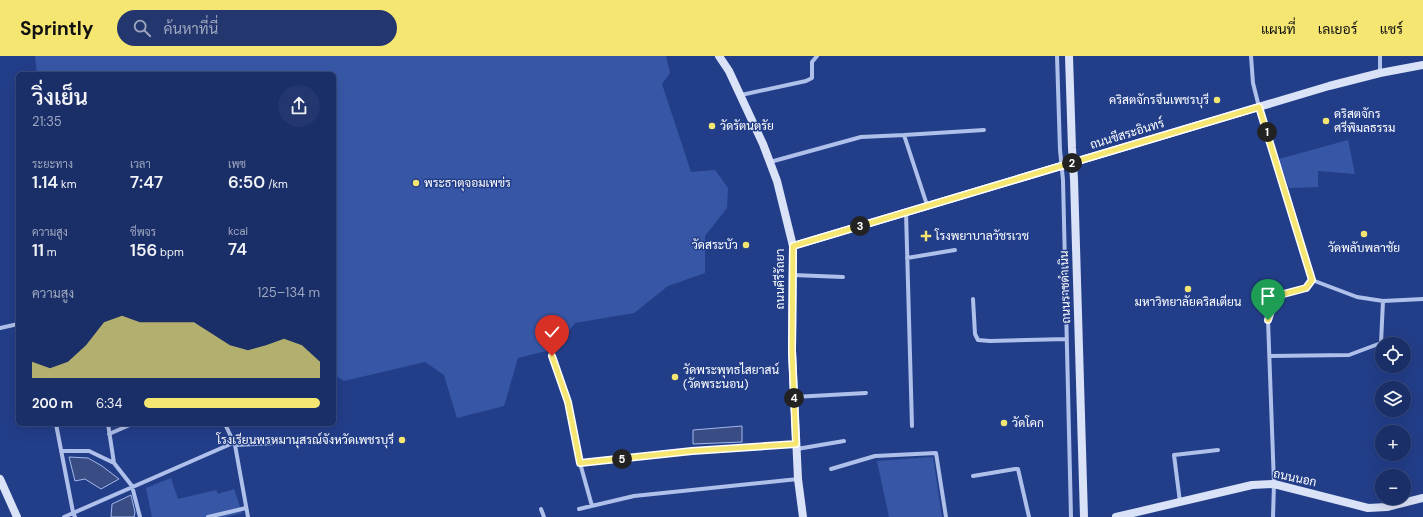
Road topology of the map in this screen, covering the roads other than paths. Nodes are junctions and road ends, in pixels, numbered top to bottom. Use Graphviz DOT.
graph roads {
  1 [pos="720,56"];
  2 [pos="817,56"];
  3 [pos="1057,56"];
  4 [pos="1069,56"];
  5 [pos="1251,56"];
  6 [pos="1380,56"];
  7 [pos="1423,65"];
  8 [pos="1380,73"];
  9 [pos="740,95"];
  10 [pos="1058,99"];
  11 [pos="1071,99"];
  12 [pos="1259,107"];
  13 [pos="984,130"];
  14 [pos="904,135"];
  15 [pos="770,162"];
  16 [pos="1073,163"];
  17 [pos="1062,166"];
  18 [pos="927,205"];
  19 [pos="906,212"];
  20 [pos="793,246"];
  21 [pos="955,250"];
  22 [pos="907,258"];
  23 [pos="792,275"];
  24 [pos="844,277"];
  25 [pos="1312,280"];
  26 [pos="973,299"];
  27 [pos="1423,299"];
  28 [pos="1383,301"];
  29 [pos="16,324"];
  30 [pos="0,328"];
  31 [pos="1067,339"];
  32 [pos="552,356"];
  33 [pos="1270,356"];
  34 [pos="866,394"];
  35 [pos="794,397"];
  36 [pos="56,426"];
  37 [pos="108,426"];
  38 [pos="127,426"];
  39 [pos="226,426"];
  40 [pos="912,426"];
  41 [pos="109,434"];
  42 [pos="844,441"];
  43 [pos="234,444"];
  44 [pos="276,444"];
  45 [pos="796,447"];
  46 [pos="1218,450"];
  47 [pos="61,451"];
  48 [pos="114,463"];
  49 [pos="580,463"];
  50 [pos="831,469"];
  51 [pos="973,476"];
  52 [pos="798,478"];
  53 [pos="0,479"];
  54 [pos="1274,484"];
  55 [pos="132,486"];
  56 [pos="1423,498"];
  57 [pos="1180,502"];
  58 [pos="592,506"];
  59 [pos="246,508"];
  60 [pos="541,509"];
  61 [pos="579,509"];
  62 [pos="73,512"];
  63 [pos="17,517"];
  64 [pos="64,517"];
  65 [pos="75,517"];
  66 [pos="140,517"];
  67 [pos="208,517"];
  68 [pos="248,517"];
  69 [pos="544,517"];
  70 [pos="803,517"];
  71 [pos="946,517"];
  72 [pos="1029,517"];
  73 [pos="1071,517"];
  74 [pos="1084,517"];
  75 [pos="1116,517"];
  76 [pos="1273,517"];
  1 -- 9 [label="street, ถนนคีรีรัถยา"];
  2 -- 9 [label="street"];
  3 -- 10 [label="street"];
  4 -- 11 [label="street, ถนนราชดำเนิน"];
  5 -- 12 [label="street"];
  6 -- 8 [label="street"];
  7 -- 8 [label="street, ถนนขีสระอินทร์"];
  8 -- 12 [label="street, ถนนขีสระอินทร์"];
  9 -- 15 [label="street, ถนนคีรีรัถยา"];
  10 -- 11 [label="street"];
  10 -- 17 [label="street"];
  11 -- 16 [label="street, ถนนราชดำเนิน"];
  12 -- 16 [label="street, ถนนขีสระอินทร์"];
  12 -- 25 [label="street"];
  13 -- 14 [label="street"];
  14 -- 15 [label="street"];
  14 -- 18 [label="street"];
  15 -- 20 [label="street, ถนนคีรีรัถยา"];
  16 -- 17 [label="street, ถนนขีสระอินทร์"];
  16 -- 74 [label="street, ถนนราชดำเนิน"];
  17 -- 18 [label="street, ถนนขีสระอินทร์"];
  17 -- 31 [label="street"];
  18 -- 19 [label="street, ถนนขีสระอินทร์"];
  19 -- 20 [label="street, ถนนขีสระอินทร์"];
  19 -- 22 [label="street"];
  20 -- 23 [label="street, ถนนคีรีรัถยา"];
  21 -- 22 [label="street"];
  22 -- 40 [label="street"];
  23 -- 24 [label="street"];
  23 -- 35 [label="street, ถนนคีรีรัถยา"];
  25 -- 28 [label="street"];
  25 -- 33 [label="street"];
  26 -- 31 [label="street"];
  27 -- 28 [label="street"];
  28 -- 33 [label="street"];
  29 -- 30 [label="street"];
  31 -- 73 [label="street"];
  32 -- 49 [label="street"];
  33 -- 54 [label="street"];
  34 -- 35 [label="street"];
  35 -- 45 [label="street, ถนนคีรีรัถยา"];
  36 -- 47 [label="street"];
  37 -- 41 [label="street"];
  38 -- 41 [label="street"];
  39 -- 43 [label="street"];
  41 -- 48 [label="street"];
  42 -- 45 [label="street"];
  43 -- 44 [label="street"];
  43 -- 55 [label="street"];
  43 -- 59 [label="street"];
  45 -- 49 [label="street"];
  45 -- 52 [label="street, ถนนคีรีรัถยา"];
  46 -- 57 [label="street"];
  47 -- 48 [label="street"];
  47 -- 62 [label="street"];
  48 -- 55 [label="street"];
  49 -- 58 [label="street"];
  50 -- 71 [label="street"];
  51 -- 72 [label="street"];
  52 -- 58 [label="street"];
  52 -- 70 [label="street, ถนนคีรีรัถยา"];
  53 -- 63 [label="street"];
  54 -- 56 [label="street, ถนนนอก"];
  54 -- 57 [label="street, ถนนนอก"];
  54 -- 76 [label="street"];
  55 -- 62 [label="street"];
  55 -- 66 [label="street"];
  57 -- 75 [label="street, ถนนนอก"];
  58 -- 61 [label="street"];
  59 -- 67 [label="street"];
  59 -- 68 [label="street"];
  60 -- 69 [label="street"];
  62 -- 64 [label="street"];
  62 -- 65 [label="street"];
}
